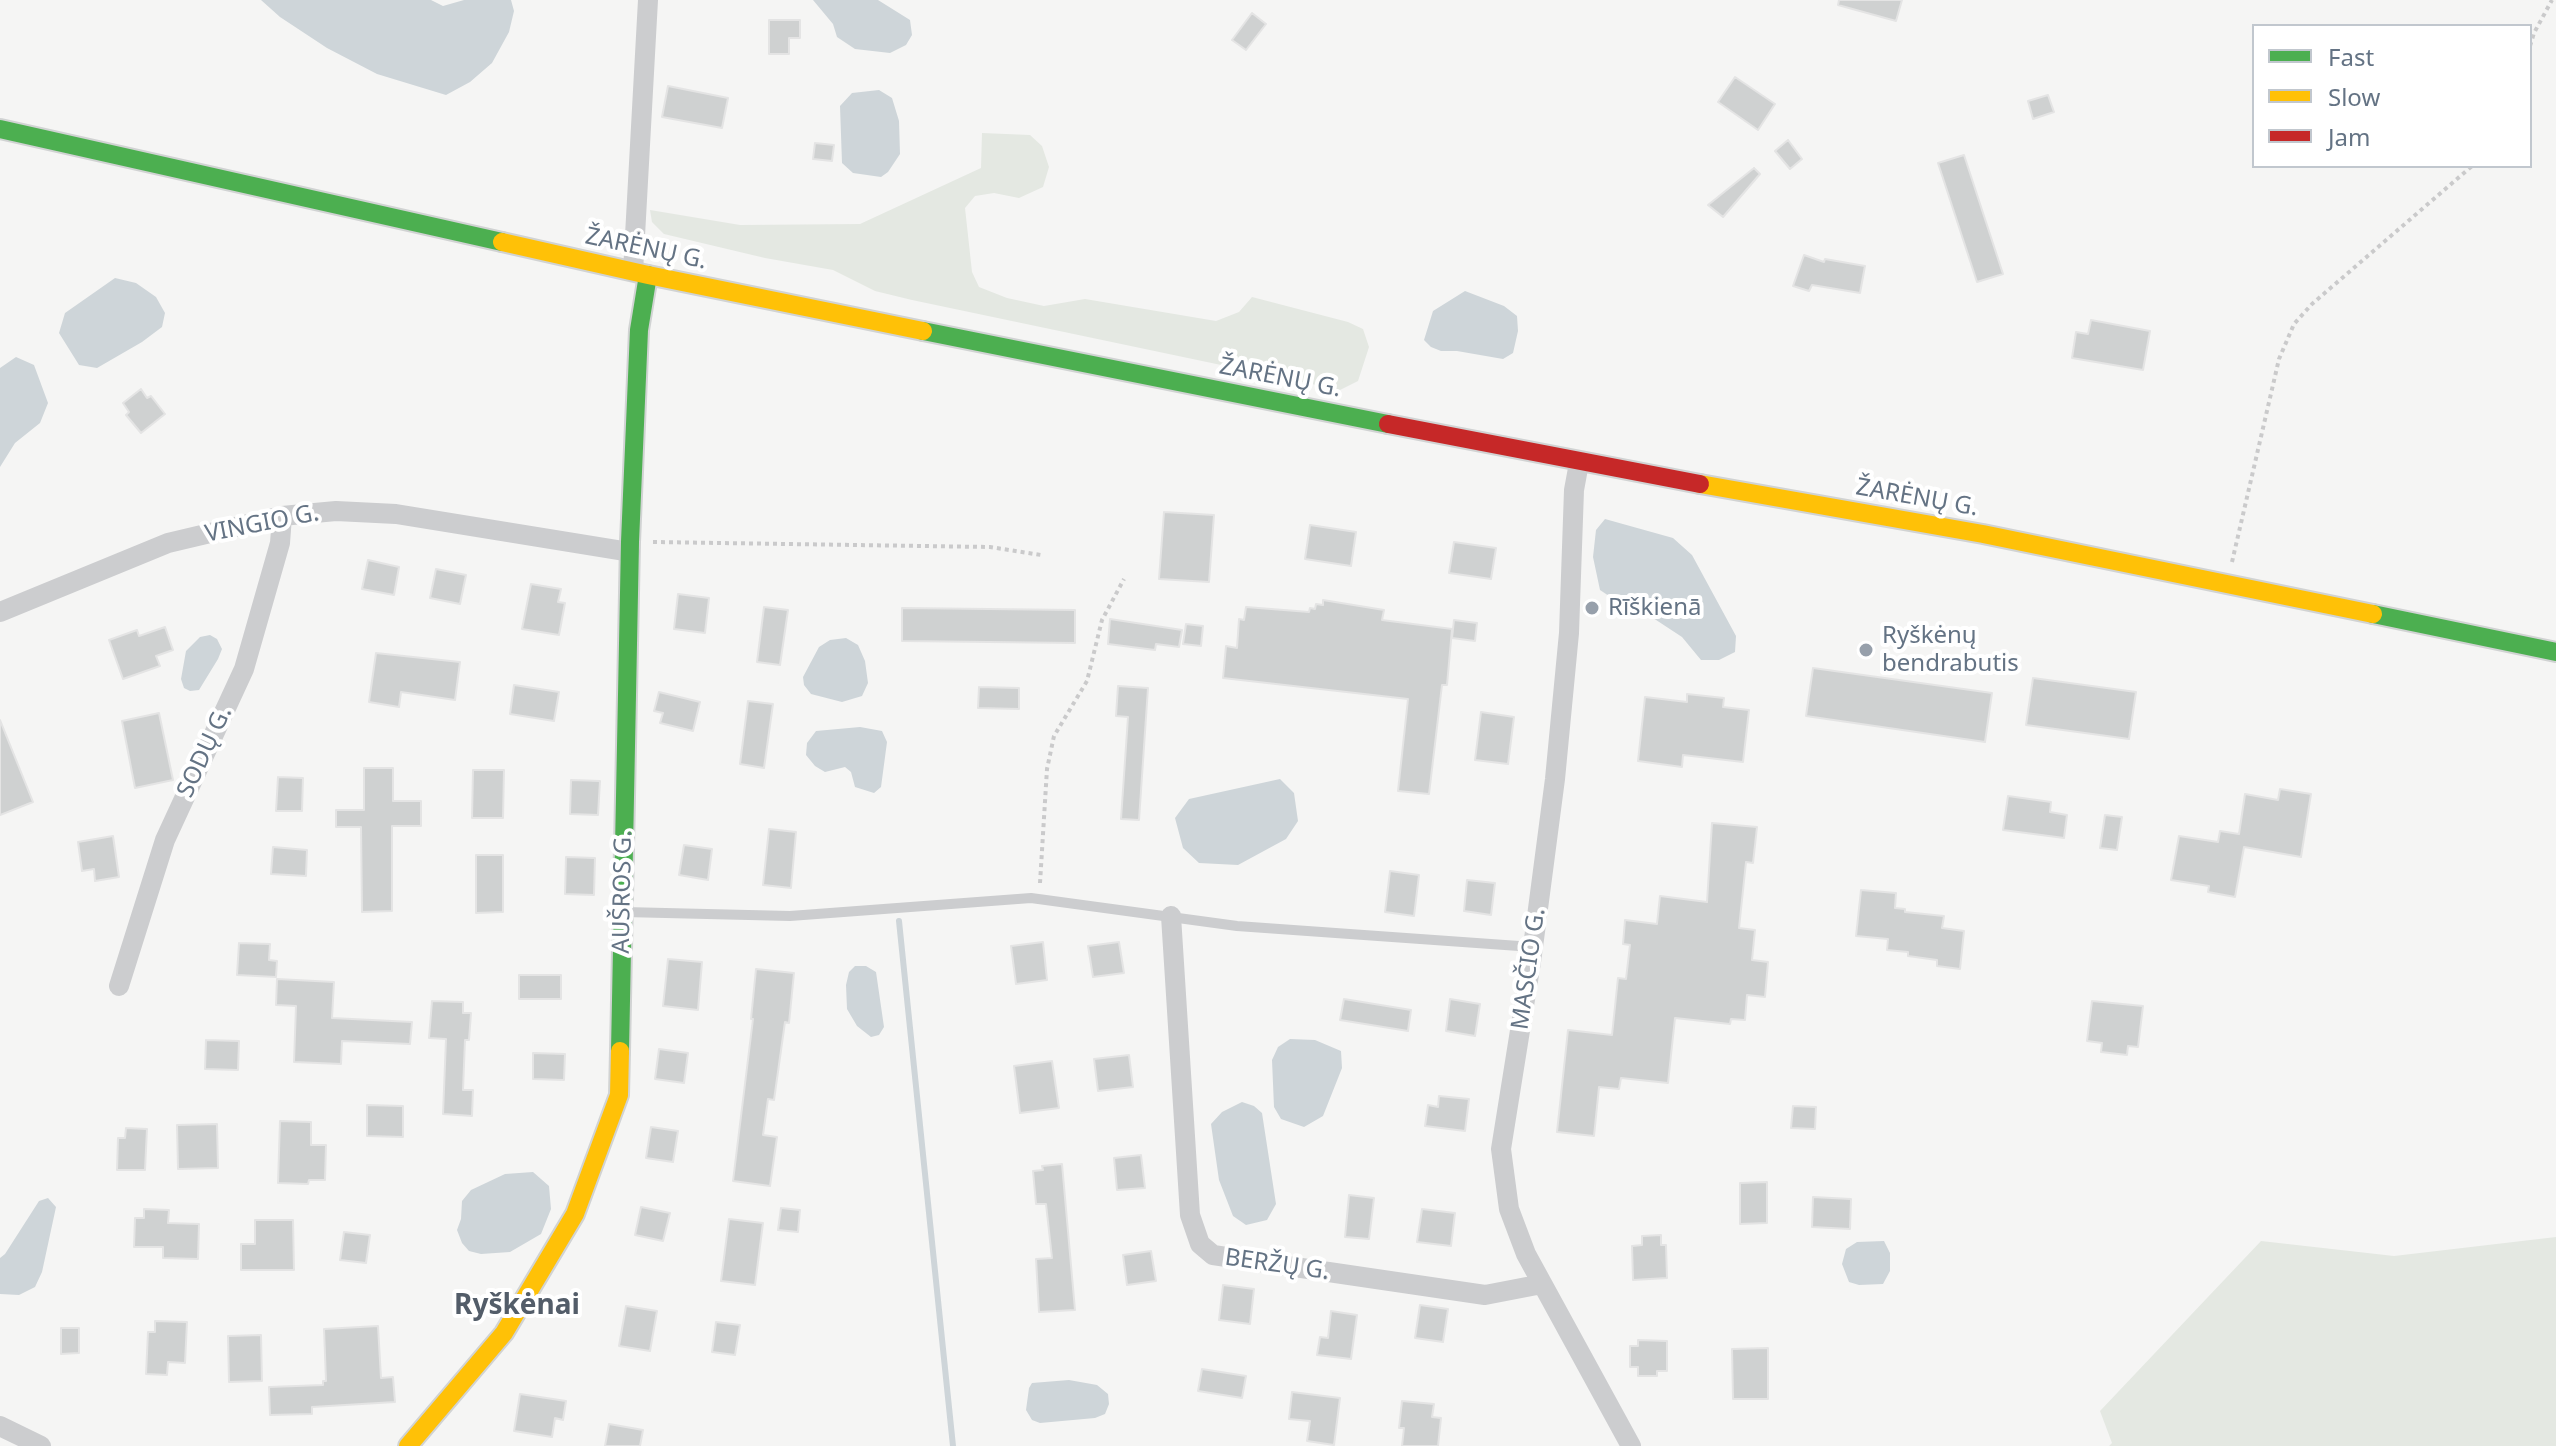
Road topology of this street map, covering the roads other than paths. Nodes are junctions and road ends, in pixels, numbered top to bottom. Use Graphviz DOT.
graph roads {
  1 [pos="648,0"];
  2 [pos="0,129"];
  3 [pos="641,274"];
  4 [pos="1579,463"];
  5 [pos="282,516"];
  6 [pos="630,547"];
  7 [pos="0,612"];
  8 [pos="2556,652"];
  9 [pos="622,912"];
  10 [pos="1171,916"];
  11 [pos="1533,947"];
  12 [pos="119,986"];
  13 [pos="1542,1284"];
  14 [pos="0,1426"];
  15 [pos="41,1446"];
  16 [pos="408,1446"];
  17 [pos="1631,1446"];
  1 -- 3 [label="street"];
  2 -- 3 [label="main road, ŽARĖNŲ G."];
  3 -- 4 [label="main road, ŽARĖNŲ G."];
  3 -- 6 [label="main road, AUŠROS G."];
  4 -- 8 [label="main road, ŽARĖNŲ G."];
  4 -- 11 [label="street, MASČIO G."];
  5 -- 6 [label="street, VINGIO G."];
  5 -- 7 [label="street, VINGIO G."];
  5 -- 12 [label="street, SODŲ G."];
  6 -- 9 [label="main road, AUŠROS G."];
  9 -- 10 [label="lane"];
  9 -- 16 [label="main road, AUŠROS G."];
  10 -- 11 [label="lane"];
  10 -- 13 [label="street, BERŽŲ G."];
  11 -- 13 [label="street, MASČIO G."];
  13 -- 17 [label="street, MASČIO G."];
  14 -- 15 [label="street"];
}
